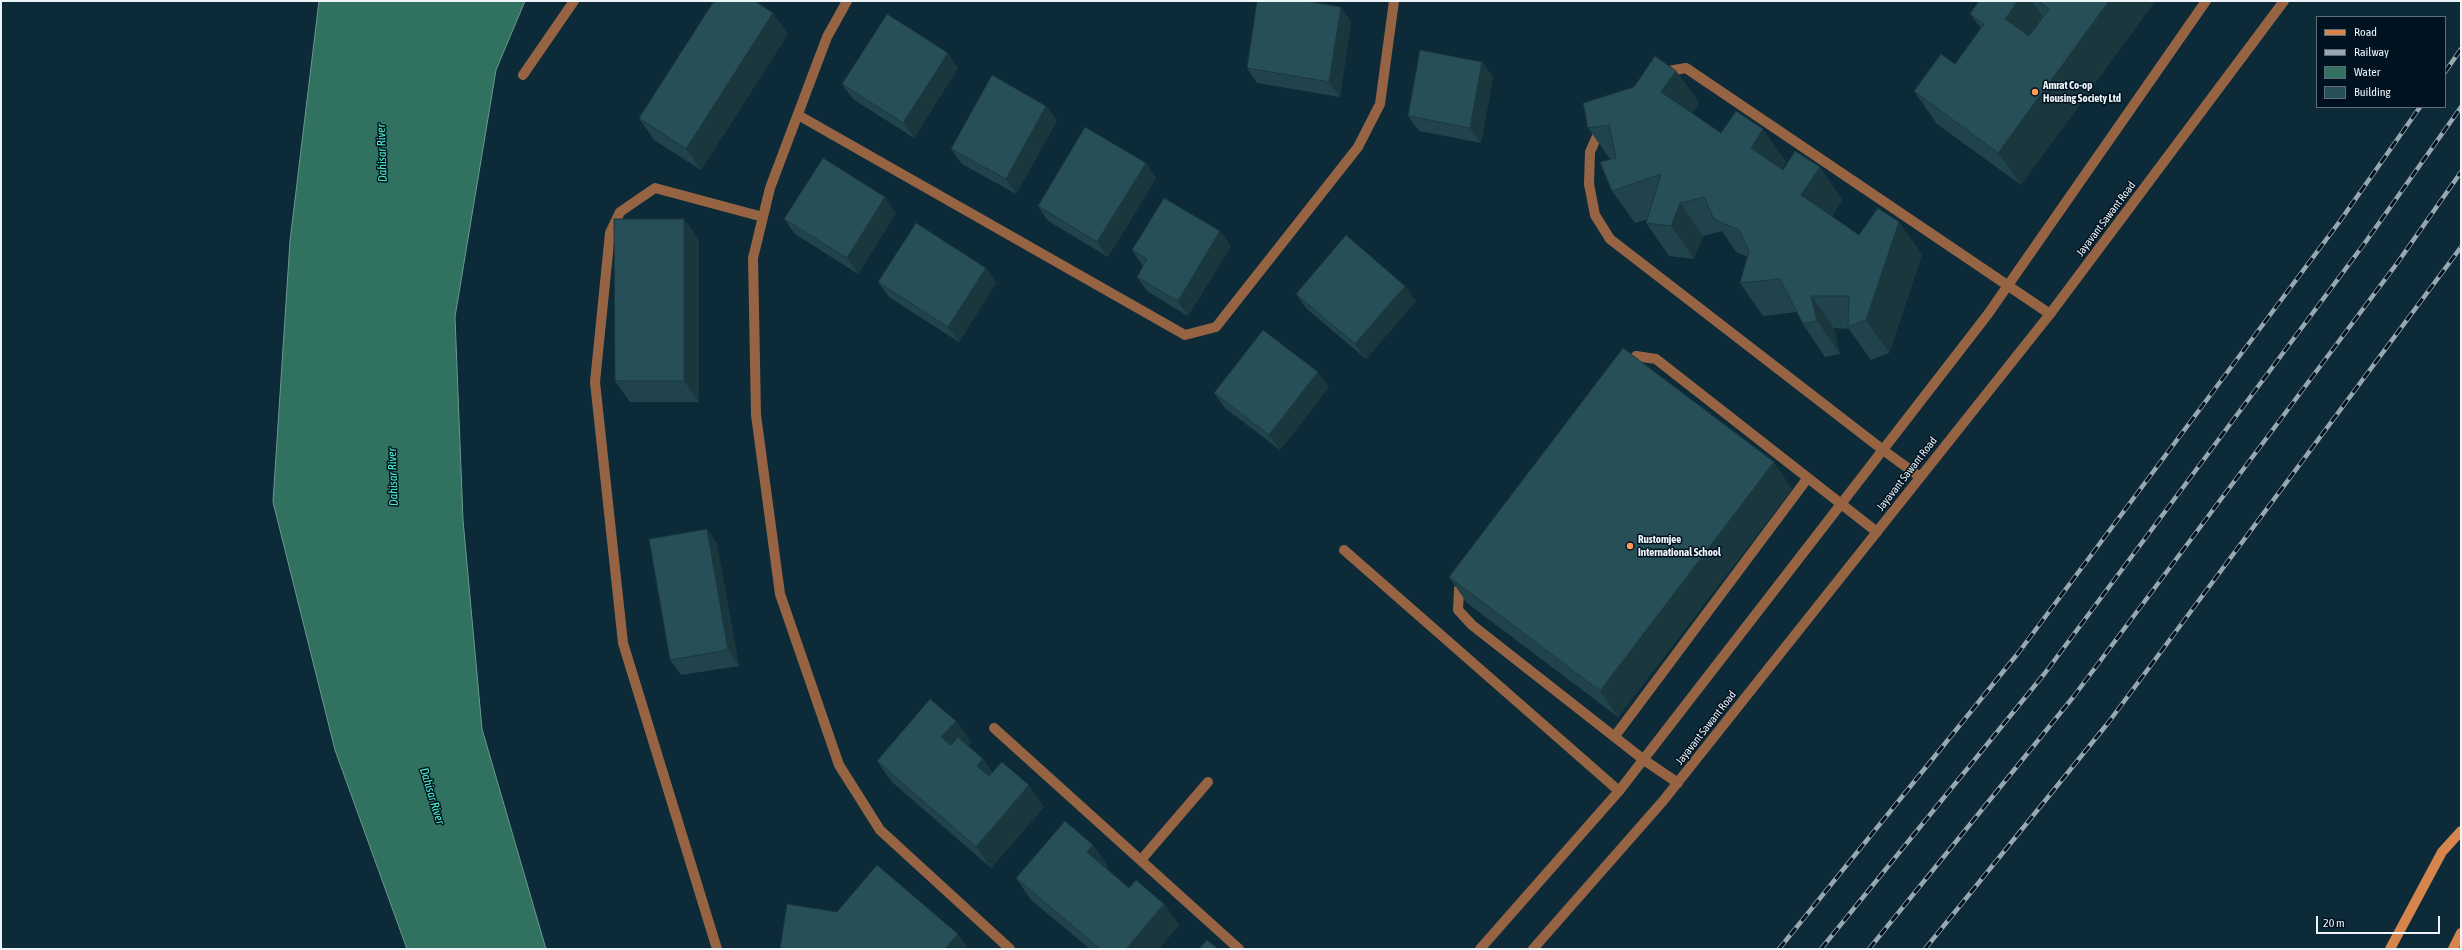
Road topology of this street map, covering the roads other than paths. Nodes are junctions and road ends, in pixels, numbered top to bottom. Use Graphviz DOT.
graph roads {
  1 [pos="574,1"];
  2 [pos="847,1"];
  3 [pos="1394,1"];
  4 [pos="2206,1"];
  5 [pos="2284,1"];
  6 [pos="523,76"];
  7 [pos="1656,76"];
  8 [pos="798,115"];
  9 [pos="1606,119"];
  10 [pos="763,217"];
  11 [pos="2009,285"];
  12 [pos="2050,314"];
  13 [pos="1622,375"];
  14 [pos="1883,450"];
  15 [pos="1920,477"];
  16 [pos="1808,479"];
  17 [pos="1841,505"];
  18 [pos="1877,532"];
  19 [pos="1344,550"];
  20 [pos="1473,570"];
  21 [pos="994,728"];
  22 [pos="1615,736"];
  23 [pos="1644,760"];
  24 [pos="1208,782"];
  25 [pos="1678,783"];
  26 [pos="1620,791"];
  27 [pos="2461,831"];
  28 [pos="1141,860"];
  29 [pos="2461,933"];
  30 [pos="717,949"];
  31 [pos="1010,949"];
  32 [pos="1239,949"];
  33 [pos="1480,949"];
  34 [pos="1533,949"];
  35 [pos="2390,949"];
  36 [pos="2453,949"];
  1 -- 6 [label="street"];
  2 -- 8 [label="street"];
  3 -- 8 [label="street"];
  4 -- 11 [label="street"];
  5 -- 12 [label="street, Jayavant Sawant Road"];
  7 -- 11 [label="street"];
  8 -- 10 [label="street"];
  9 -- 14 [label="street"];
  10 -- 30 [label="street"];
  10 -- 31 [label="street"];
  11 -- 12 [label="street"];
  11 -- 14 [label="street"];
  12 -- 15 [label="street, Jayavant Sawant Road"];
  13 -- 16 [label="street"];
  14 -- 15 [label="street"];
  14 -- 17 [label="street"];
  15 -- 18 [label="street, Jayavant Sawant Road"];
  16 -- 17 [label="street"];
  16 -- 22 [label="street"];
  17 -- 18 [label="street"];
  17 -- 23 [label="street"];
  18 -- 25 [label="street, Jayavant Sawant Road"];
  19 -- 26 [label="street"];
  20 -- 22 [label="street"];
  21 -- 28 [label="street"];
  22 -- 23 [label="street"];
  23 -- 25 [label="street"];
  23 -- 26 [label="street"];
  24 -- 28 [label="street"];
  25 -- 34 [label="street, Jayavant Sawant Road"];
  26 -- 33 [label="street"];
  27 -- 35 [label="main road"];
  28 -- 32 [label="street"];
  29 -- 36 [label="main road"];
}
